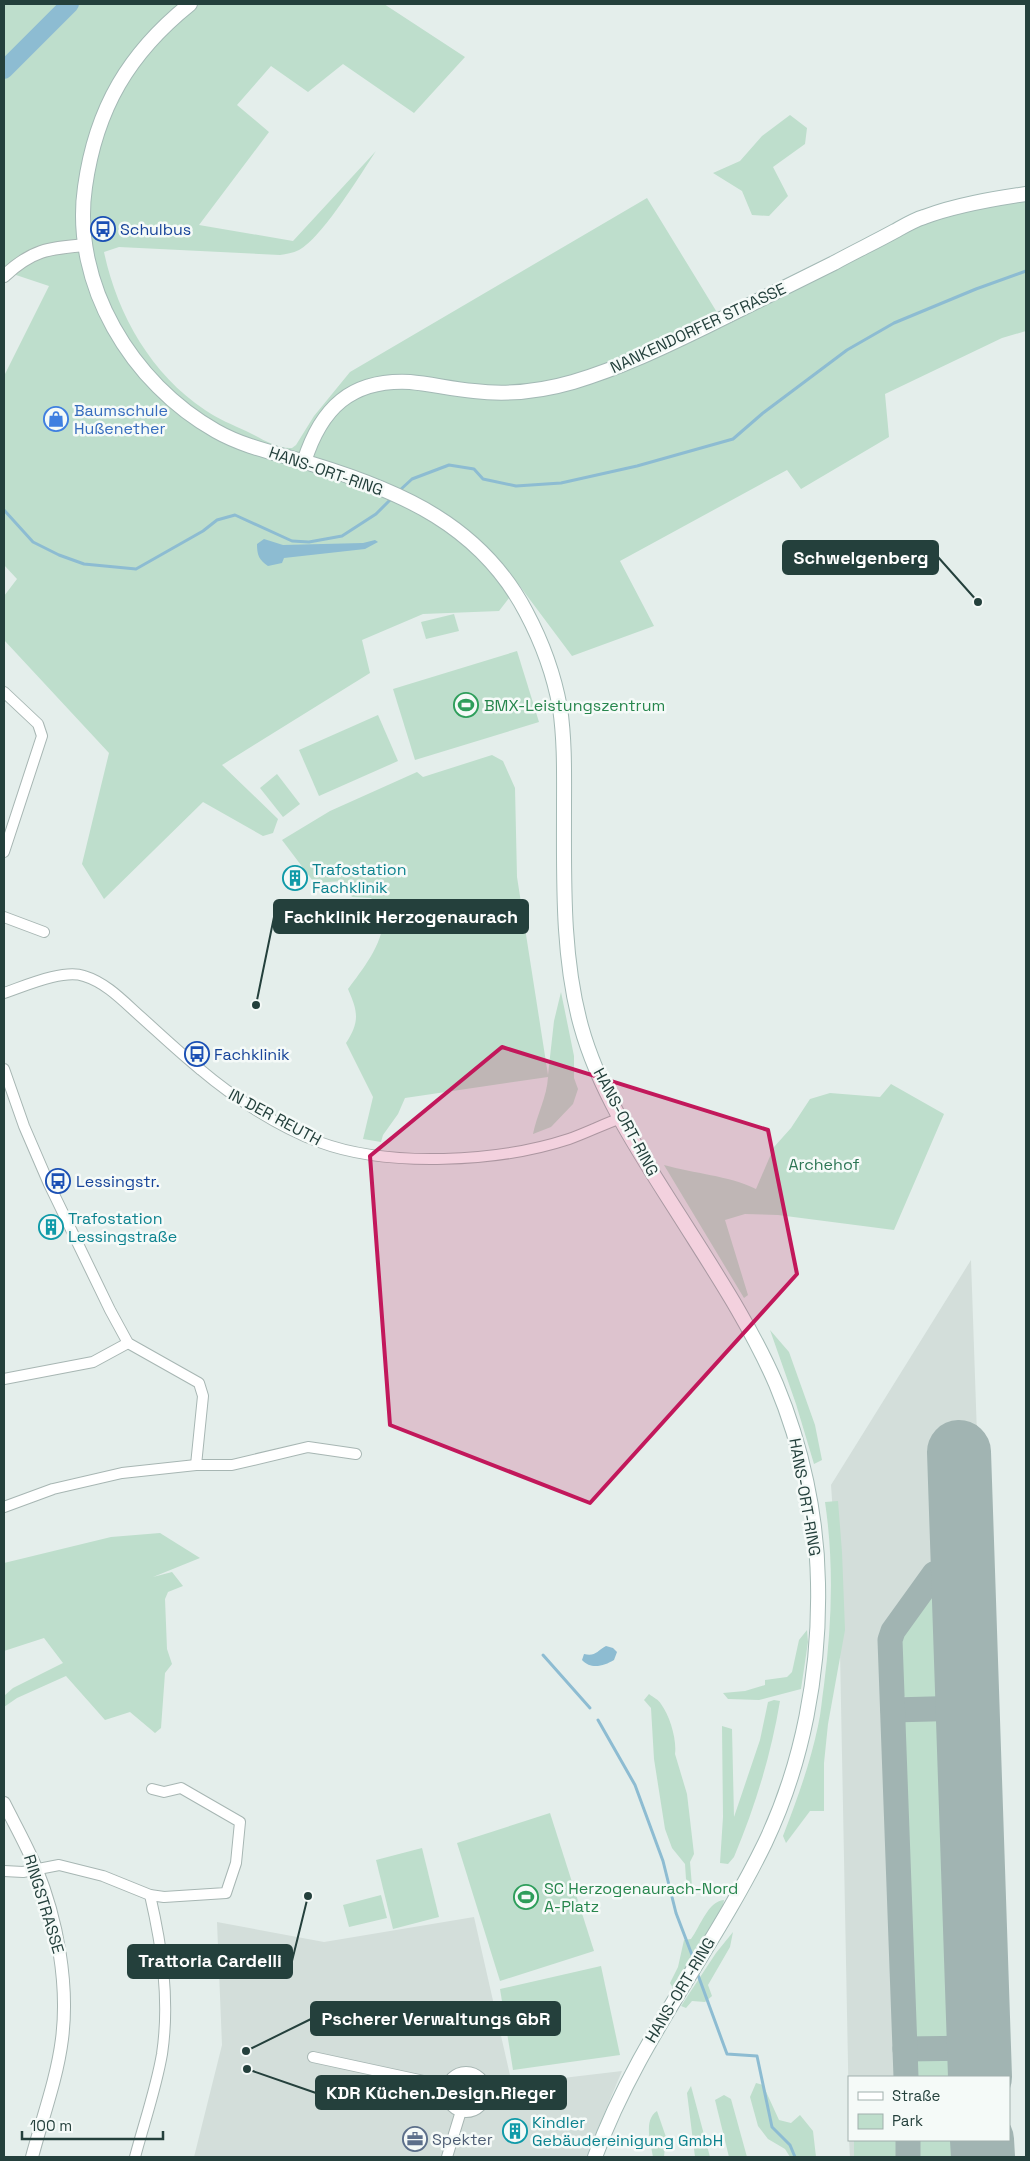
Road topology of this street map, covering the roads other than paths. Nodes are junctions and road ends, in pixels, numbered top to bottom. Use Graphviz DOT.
graph roads {
  1 [pos="190,4"];
  2 [pos="1026,194"];
  3 [pos="86,244"];
  4 [pos="4,276"];
  5 [pos="304,462"];
  6 [pos="4,692"];
  7 [pos="4,852"];
  8 [pos="4,917"];
  9 [pos="44,932"];
  10 [pos="4,993"];
  11 [pos="4,1069"];
  12 [pos="621,1118"];
  13 [pos="128,1343"];
  14 [pos="4,1379"];
  15 [pos="356,1454"];
  16 [pos="196,1465"];
  17 [pos="4,1507"];
  18 [pos="152,1789"];
  19 [pos="4,1804"];
  20 [pos="37,1870"];
  21 [pos="4,1871"];
  22 [pos="150,1895"];
  23 [pos="312,2057"];
  24 [pos="447,2086"];
  25 [pos="460,2111"];
  26 [pos="32,2157"];
  27 [pos="135,2157"];
  28 [pos="447,2157"];
  29 [pos="595,2157"];
  1 -- 3 [label="main road, HANS-ORT-RING"];
  2 -- 5 [label="main road, NANKENDORFER STRASSE"];
  3 -- 4 [label="street"];
  3 -- 5 [label="main road, HANS-ORT-RING"];
  5 -- 12 [label="main road, HANS-ORT-RING"];
  6 -- 7 [label="street"];
  8 -- 9 [label="street"];
  10 -- 12 [label="street, IN DER REUTH"];
  11 -- 13 [label="street"];
  12 -- 29 [label="main road, HANS-ORT-RING"];
  13 -- 14 [label="street"];
  13 -- 16 [label="street"];
  15 -- 16 [label="street"];
  16 -- 17 [label="street"];
  18 -- 22 [label="street"];
  19 -- 20 [label="street, RINGSTRASSE"];
  20 -- 21 [label="street"];
  20 -- 22 [label="street"];
  20 -- 26 [label="street, RINGSTRASSE"];
  22 -- 27 [label="street"];
  23 -- 24 [label="street"];
  24 -- 25 [label="street"];
  24 -- 25 [label="street"];
  25 -- 28 [label="street"];
}
